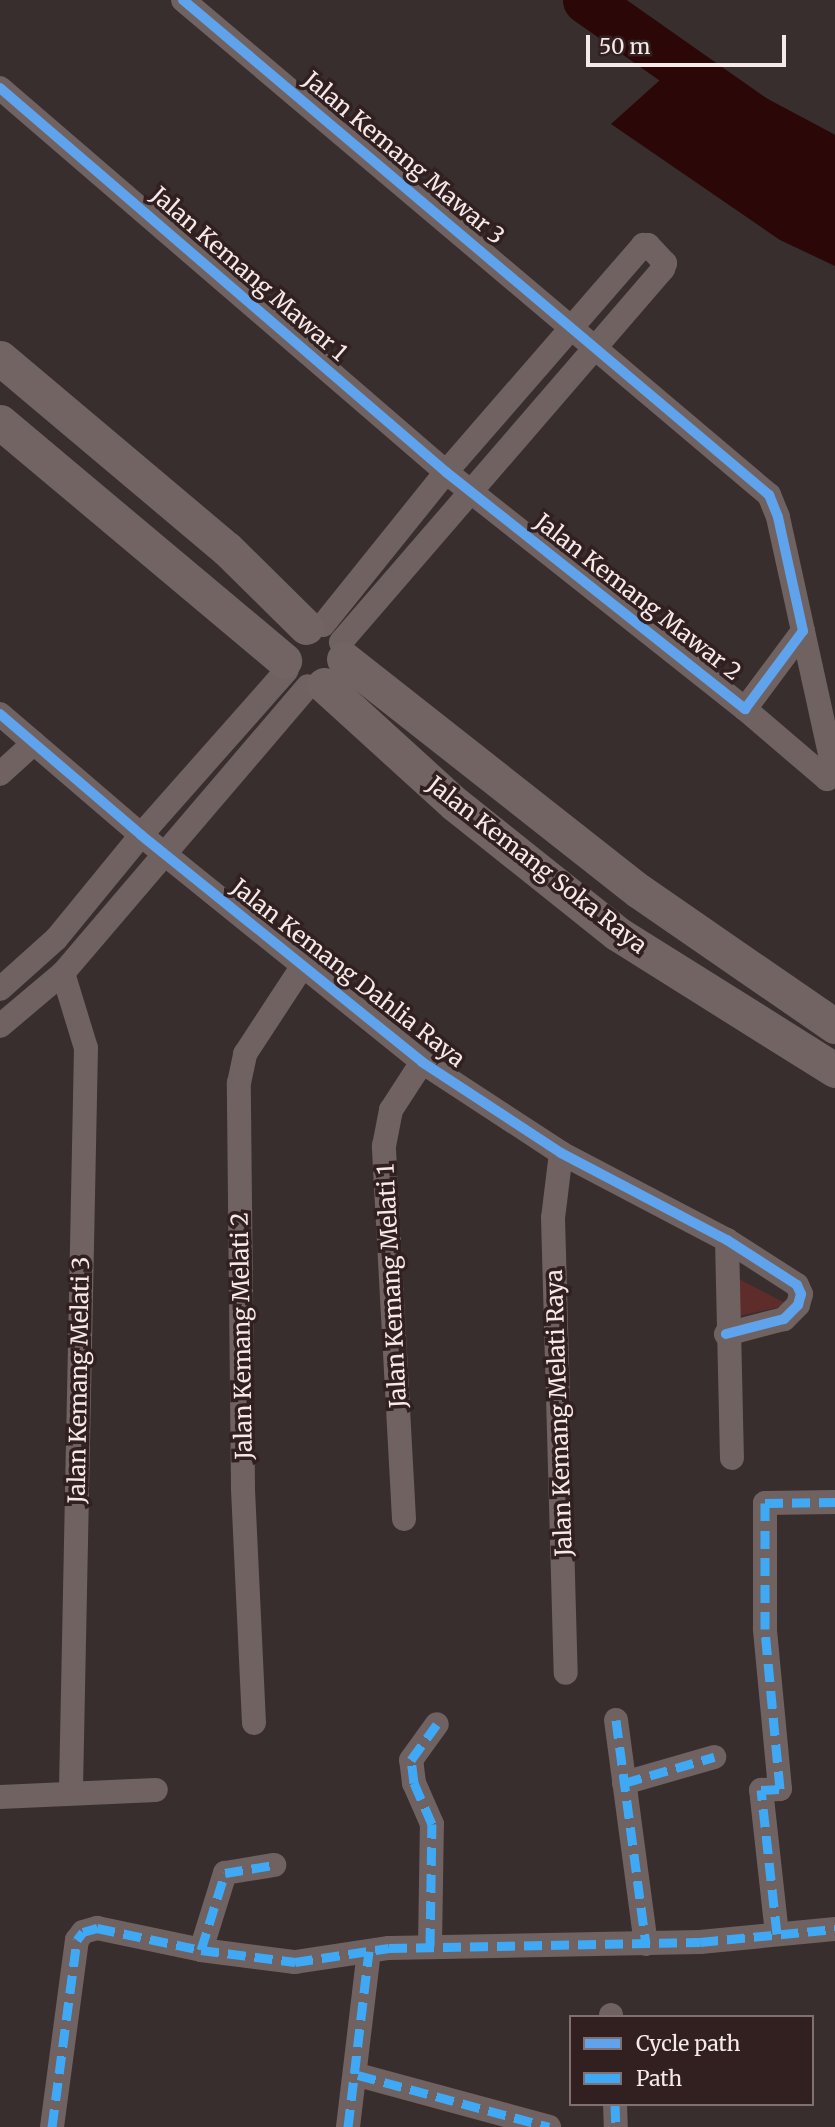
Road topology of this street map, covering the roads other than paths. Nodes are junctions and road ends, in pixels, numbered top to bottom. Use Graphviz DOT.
graph roads {
  1 [pos="183,0"];
  2 [pos="0,88"];
  3 [pos="573,328"];
  4 [pos="597,349"];
  5 [pos="0,358"];
  6 [pos="0,422"];
  7 [pos="446,471"];
  8 [pos="471,491"];
  9 [pos="803,631"];
  10 [pos="315,657"];
  11 [pos="745,709"];
  12 [pos="0,714"];
  13 [pos="34,743"];
  14 [pos="0,774"];
  15 [pos="141,835"];
  16 [pos="164,853"];
  17 [pos="302,967"];
  18 [pos="63,973"];
  19 [pos="0,989"];
  20 [pos="0,1026"];
  21 [pos="835,1026"];
  22 [pos="422,1062"];
  23 [pos="835,1070"];
  24 [pos="561,1153"];
  25 [pos="727,1240"];
  26 [pos="726,1334"];
  27 [pos="732,1458"];
  28 [pos="835,1502"];
  29 [pos="404,1519"];
  30 [pos="566,1673"];
  31 [pos="615,1720"];
  32 [pos="254,1723"];
  33 [pos="437,1724"];
  34 [pos="714,1757"];
  35 [pos="624,1783"];
  36 [pos="156,1790"];
  37 [pos="71,1791"];
  38 [pos="0,1797"];
  39 [pos="274,1865"];
  40 [pos="835,1929"];
  41 [pos="777,1934"];
  42 [pos="646,1944"];
  43 [pos="430,1946"];
  44 [pos="201,1950"];
  45 [pos="369,1951"];
  46 [pos="358,2075"];
  47 [pos="615,2106"];
  48 [pos="52,2127"];
  49 [pos="348,2127"];
  50 [pos="549,2127"];
  51 [pos="616,2127"];
  1 -- 3 [label="street, Jalan Kemang Mawar 3"];
  2 -- 7 [label="street, Jalan Kemang Mawar 1"];
  3 -- 4 [label="street, Jalan Kemang Mawar 3"];
  3 -- 4 [label="street"];
  3 -- 7 [label="street"];
  4 -- 8 [label="street"];
  4 -- 9 [label="street"];
  5 -- 10 [label="street, Jalan Kemang Soka Raya"];
  6 -- 10 [label="street, Jalan Kemang Soka Raya"];
  7 -- 8 [label="street, Jalan Kemang Mawar 1"];
  7 -- 10 [label="street"];
  8 -- 10 [label="street"];
  8 -- 11 [label="street, Jalan Kemang Mawar 2"];
  9 -- 11 [label="street, Jalan Kemang Mawar 2"];
  9 -- 11 [label="street"];
  10 -- 15 [label="street"];
  10 -- 16 [label="street"];
  10 -- 21 [label="street, Jalan Kemang Soka Raya"];
  10 -- 23 [label="street, Jalan Kemang Soka Raya"];
  12 -- 13 [label="street, Jalan Kemang Dahlia Raya"];
  13 -- 14 [label="street"];
  13 -- 15 [label="street, Jalan Kemang Dahlia Raya"];
  15 -- 16 [label="street, Jalan Kemang Dahlia Raya"];
  15 -- 19 [label="street"];
  16 -- 17 [label="street, Jalan Kemang Dahlia Raya"];
  16 -- 18 [label="street"];
  17 -- 22 [label="street, Jalan Kemang Dahlia Raya"];
  17 -- 32 [label="street, Jalan Kemang Melati 2"];
  18 -- 20 [label="street"];
  18 -- 37 [label="street, Jalan Kemang Melati 3"];
  22 -- 24 [label="street, Jalan Kemang Dahlia Raya"];
  22 -- 29 [label="street, Jalan Kemang Melati 1"];
  24 -- 25 [label="street, Jalan Kemang Dahlia Raya"];
  24 -- 30 [label="street, Jalan Kemang Melati Raya"];
  25 -- 26 [label="street"];
  25 -- 26 [label="street, Jalan Kemang Dahlia Raya"];
  26 -- 27 [label="street"];
  28 -- 41 [label="street"];
  31 -- 35 [label="street"];
  33 -- 43 [label="street"];
  34 -- 35 [label="street"];
  35 -- 42 [label="street"];
  36 -- 37 [label="street"];
  37 -- 38 [label="street"];
  39 -- 44 [label="street"];
  40 -- 41 [label="street"];
  41 -- 42 [label="street"];
  42 -- 43 [label="street"];
  43 -- 45 [label="street"];
  44 -- 45 [label="street"];
  44 -- 48 [label="street"];
  45 -- 46 [label="street"];
  46 -- 49 [label="street"];
  46 -- 50 [label="street"];
  47 -- 51 [label="street"];
}
